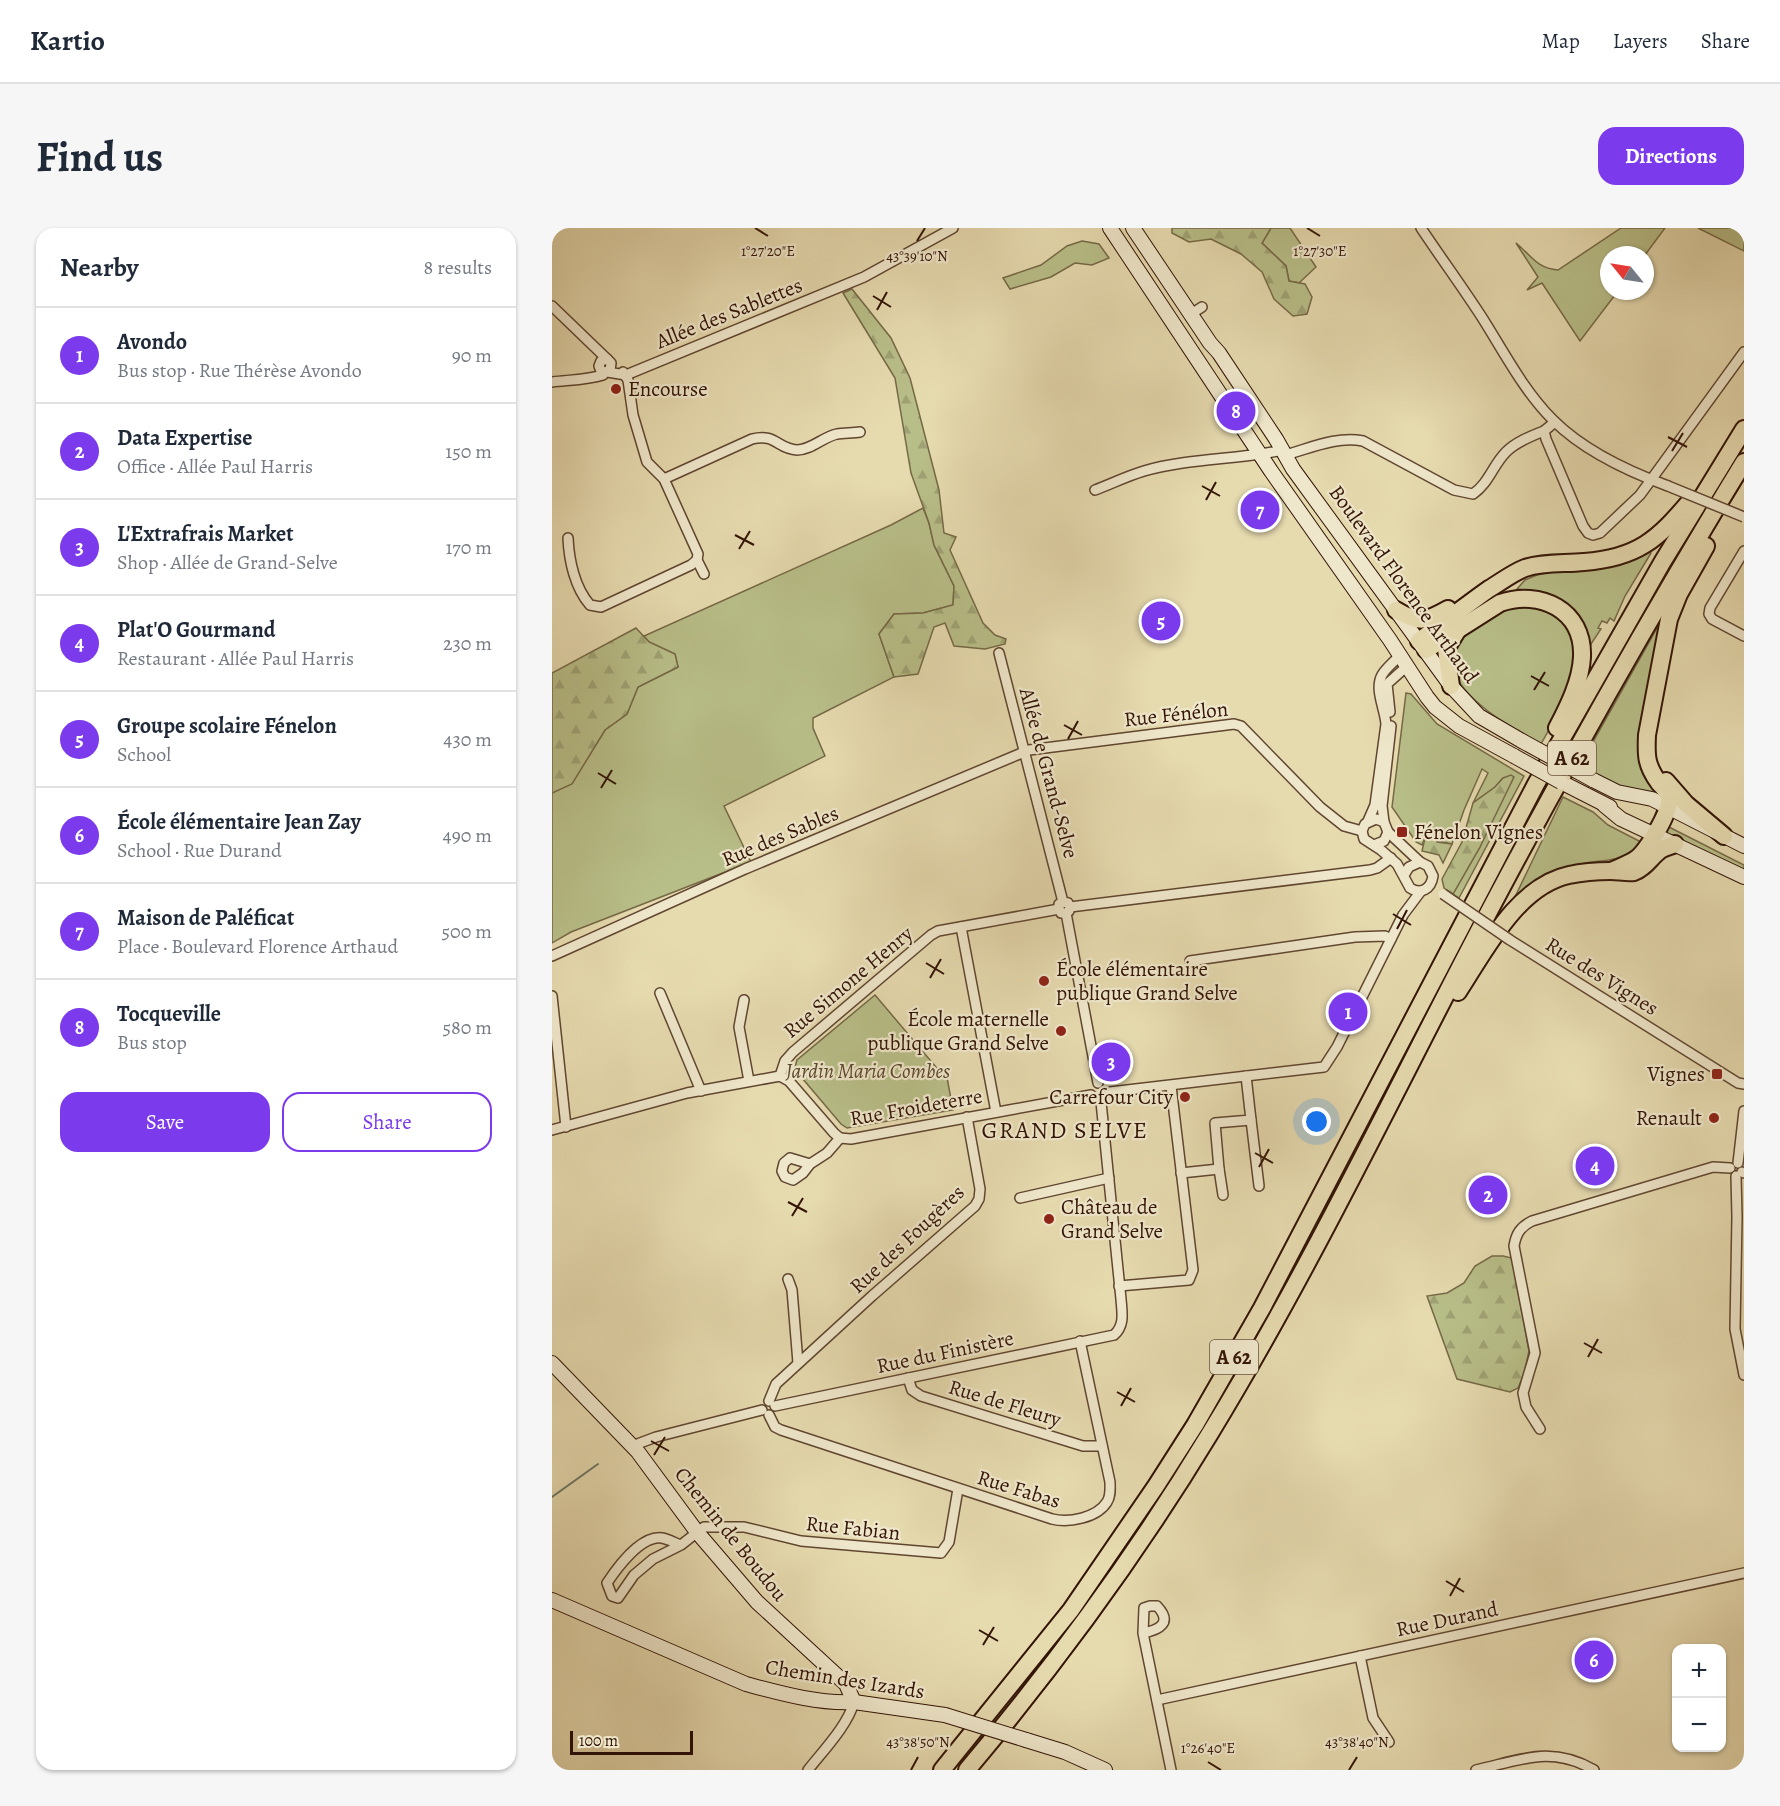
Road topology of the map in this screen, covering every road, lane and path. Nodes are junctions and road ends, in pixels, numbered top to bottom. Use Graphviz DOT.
graph roads {
  1 [pos="953,228"];
  2 [pos="1110,228"];
  3 [pos="1133,228"];
  4 [pos="1421,228"];
  5 [pos="552,306"];
  6 [pos="1744,352"];
  7 [pos="605,366"];
  8 [pos="626,375"];
  9 [pos="552,382"];
  10 [pos="1555,422"];
  11 [pos="1744,429"];
  12 [pos="1544,431"];
  13 [pos="860,432"];
  14 [pos="1285,455"];
  15 [pos="1263,459"];
  16 [pos="1744,462"];
  17 [pos="1719,467"];
  18 [pos="1744,477"];
  19 [pos="664,479"];
  20 [pos="1651,480"];
  21 [pos="1095,490"];
  22 [pos="1744,517"];
  23 [pos="568,538"];
  24 [pos="1744,551"];
  25 [pos="697,560"];
  26 [pos="704,574"];
  27 [pos="1466,605"];
  28 [pos="1396,610"];
  29 [pos="1462,626"];
  30 [pos="1744,636"];
  31 [pos="1422,646"];
  32 [pos="999,653"];
  33 [pos="1402,661"];
  34 [pos="1451,686"];
  35 [pos="1647,743"];
  36 [pos="1024,752"];
  37 [pos="1669,807"];
  38 [pos="1368,821"];
  39 [pos="1384,822"];
  40 [pos="1362,831"];
  41 [pos="1388,832"];
  42 [pos="1655,832"];
  43 [pos="1724,836"];
  44 [pos="1675,844"];
  45 [pos="1374,845"];
  46 [pos="1744,846"];
  47 [pos="1391,858"];
  48 [pos="1420,862"];
  49 [pos="1611,871"];
  50 [pos="1404,875"];
  51 [pos="1744,877"];
  52 [pos="1433,880"];
  53 [pos="1407,885"];
  54 [pos="1424,890"];
  55 [pos="1443,894"];
  56 [pos="1065,908"];
  57 [pos="1403,915"];
  58 [pos="961,927"];
  59 [pos="1459,930"];
  60 [pos="1391,939"];
  61 [pos="552,956"];
  62 [pos="1190,961"];
  63 [pos="660,993"];
  64 [pos="552,996"];
  65 [pos="744,1000"];
  66 [pos="1413,1060"];
  67 [pos="780,1076"];
  68 [pos="1246,1076"];
  69 [pos="749,1081"];
  70 [pos="1098,1083"];
  71 [pos="1744,1084"];
  72 [pos="1171,1086"];
  73 [pos="701,1091"];
  74 [pos="1110,1092"];
  75 [pos="1091,1095"];
  76 [pos="1101,1102"];
  77 [pos="1744,1111"];
  78 [pos="996,1112"];
  79 [pos="967,1118"];
  80 [pos="1251,1120"];
  81 [pos="566,1126"];
  82 [pos="552,1130"];
  83 [pos="840,1138"];
  84 [pos="810,1164"];
  85 [pos="1219,1169"];
  86 [pos="1738,1170"];
  87 [pos="1181,1173"];
  88 [pos="1108,1178"];
  89 [pos="1259,1186"];
  90 [pos="1223,1195"];
  91 [pos="1020,1198"];
  92 [pos="788,1279"];
  93 [pos="1119,1286"];
  94 [pos="1740,1305"];
  95 [pos="1080,1341"];
  96 [pos="552,1363"];
  97 [pos="798,1363"];
  98 [pos="1744,1375"];
  99 [pos="908,1378"];
  100 [pos="772,1404"];
  101 [pos="766,1412"];
  102 [pos="1540,1429"];
  103 [pos="632,1446"];
  104 [pos="1102,1446"];
  105 [pos="958,1489"];
  106 [pos="697,1532"];
  107 [pos="681,1545"];
  108 [pos="1744,1573"];
  109 [pos="552,1600"];
  110 [pos="1143,1634"];
  111 [pos="1360,1656"];
  112 [pos="1157,1700"];
  113 [pos="854,1702"];
  114 [pos="1389,1742"];
  115 [pos="808,1770"];
  116 [pos="941,1770"];
  117 [pos="968,1770"];
  118 [pos="1105,1770"];
  119 [pos="1171,1770"];
  120 [pos="1476,1770"];
  121 [pos="1594,1770"];
  1 -- 8 [label="street, Allée des Sablettes"];
  2 -- 15 [label="street, Boulevard Florence Arthaud"];
  3 -- 14 [label="street, Boulevard Florence Arthaud"];
  4 -- 10 [label="street"];
  5 -- 7 [label="street"];
  6 -- 20 [label="street"];
  7 -- 8 [label="street"];
  7 -- 9 [label="street"];
  8 -- 19 [label="street"];
  10 -- 12 [label="street"];
  10 -- 20 [label="street"];
  11 -- 17 [label="highway, A 62"];
  12 -- 14 [label="street"];
  12 -- 20 [label="street"];
  13 -- 19 [label="street"];
  14 -- 15 [label="street"];
  14 -- 28 [label="street, Boulevard Florence Arthaud"];
  15 -- 21 [label="street"];
  15 -- 33 [label="street, Boulevard Florence Arthaud"];
  16 -- 66 [label="highway, A 62"];
  17 -- 27 [label="highway"];
  17 -- 59 [label="highway, A 62"];
  18 -- 35 [label="highway"];
  19 -- 25 [label="street"];
  20 -- 22 [label="street, bridge"];
  23 -- 25 [label="street"];
  24 -- 30 [label="street"];
  25 -- 26 [label="street"];
  27 -- 28 [label="highway"];
  27 -- 31 [label="highway"];
  28 -- 31 [label="street, Boulevard Florence Arthaud"];
  29 -- 31 [label="highway"];
  29 -- 34 [label="highway"];
  29 -- 59 [label="highway"];
  31 -- 33 [label="street"];
  31 -- 34 [label="street, Boulevard Florence Arthaud"];
  32 -- 36 [label="street, Allée de Grand-Selve"];
  33 -- 38 [label="street"];
  33 -- 39 [label="street"];
  33 -- 42 [label="street, Boulevard Florence Arthaud, bridge"];
  34 -- 37 [label="street, Boulevard Florence Arthaud, bridge"];
  35 -- 37 [label="highway"];
  35 -- 43 [label="highway"];
  36 -- 40 [label="street, Rue Fénélon"];
  36 -- 56 [label="street, Allée de Grand-Selve"];
  36 -- 61 [label="street, Rue des Sables"];
  37 -- 42 [label="highway"];
  37 -- 43 [label="street, Boulevard Florence Arthaud"];
  38 -- 39 [label="street"];
  38 -- 40 [label="street"];
  39 -- 41 [label="street"];
  40 -- 45 [label="street"];
  41 -- 45 [label="street"];
  41 -- 48 [label="street"];
  42 -- 44 [label="street, Boulevard Florence Arthaud"];
  42 -- 49 [label="highway"];
  43 -- 46 [label="street, Boulevard Florence Arthaud"];
  44 -- 49 [label="highway"];
  44 -- 51 [label="street, Boulevard Florence Arthaud"];
  45 -- 47 [label="street"];
  47 -- 50 [label="street"];
  47 -- 56 [label="street"];
  48 -- 50 [label="street"];
  48 -- 52 [label="street"];
  49 -- 66 [label="highway"];
  50 -- 53 [label="street"];
  52 -- 54 [label="street"];
  52 -- 55 [label="street, Rue des Vignes"];
  53 -- 54 [label="street"];
  53 -- 57 [label="street"];
  54 -- 55 [label="street, Rue des Vignes"];
  54 -- 57 [label="street"];
  55 -- 71 [label="street, Rue des Vignes, bridge"];
  56 -- 58 [label="street, Rue Simone Henry"];
  56 -- 70 [label="street, Allée de Grand-Selve"];
  57 -- 60 [label="street"];
  58 -- 67 [label="street, Rue Simone Henry"];
  58 -- 78 [label="street"];
  59 -- 116 [label="highway, A 62"];
  60 -- 62 [label="street"];
  60 -- 68 [label="street"];
  63 -- 73 [label="street"];
  64 -- 81 [label="street"];
  65 -- 69 [label="street"];
  66 -- 117 [label="highway, A 62"];
  67 -- 69 [label="street"];
  67 -- 83 [label="street, Rue Froideterre"];
  68 -- 72 [label="street"];
  68 -- 80 [label="street"];
  69 -- 73 [label="street"];
  70 -- 74 [label="street"];
  70 -- 75 [label="street"];
  72 -- 74 [label="street"];
  72 -- 87 [label="street"];
  73 -- 81 [label="street"];
  74 -- 76 [label="street"];
  75 -- 76 [label="street"];
  75 -- 78 [label="street, Rue Froideterre"];
  76 -- 88 [label="street"];
  77 -- 86 [label="street"];
  78 -- 79 [label="street, Rue Froideterre"];
  79 -- 83 [label="street, Rue Froideterre"];
  79 -- 97 [label="street, Rue des Fougères"];
  80 -- 85 [label="street"];
  80 -- 89 [label="street"];
  81 -- 82 [label="street"];
  83 -- 84 [label="street"];
  85 -- 87 [label="street"];
  85 -- 90 [label="street"];
  86 -- 94 [label="street"];
  86 -- 102 [label="street"];
  87 -- 93 [label="street"];
  88 -- 91 [label="street"];
  88 -- 93 [label="street"];
  92 -- 97 [label="street"];
  93 -- 95 [label="street, Rue du Finistère"];
  94 -- 98 [label="street"];
  95 -- 99 [label="street, Rue du Finistère"];
  95 -- 104 [label="street, Rue Fabas"];
  96 -- 103 [label="street, Chemin de Boudou"];
  97 -- 100 [label="street, Rue des Fougères"];
  99 -- 100 [label="street, Rue du Finistère"];
  99 -- 104 [label="street, Rue de Fleury"];
  100 -- 101 [label="street, Rue des Fougères"];
  101 -- 103 [label="street"];
  101 -- 105 [label="street, Rue Fabas"];
  103 -- 106 [label="street, Chemin de Boudou"];
  104 -- 105 [label="street, Rue Fabas"];
  105 -- 106 [label="street, Rue Fabian"];
  106 -- 107 [label="street"];
  106 -- 113 [label="street, Chemin de Boudou"];
  107 -- 107 [label="street"];
  108 -- 111 [label="street, Rue Durand"];
  109 -- 113 [label="street, Chemin des Izards"];
  110 -- 112 [label="street"];
  111 -- 112 [label="street, Rue Durand"];
  111 -- 114 [label="street"];
  112 -- 119 [label="street"];
  113 -- 115 [label="street"];
  113 -- 118 [label="street, Chemin des Izards, bridge"];
  120 -- 121 [label="street"];
}
